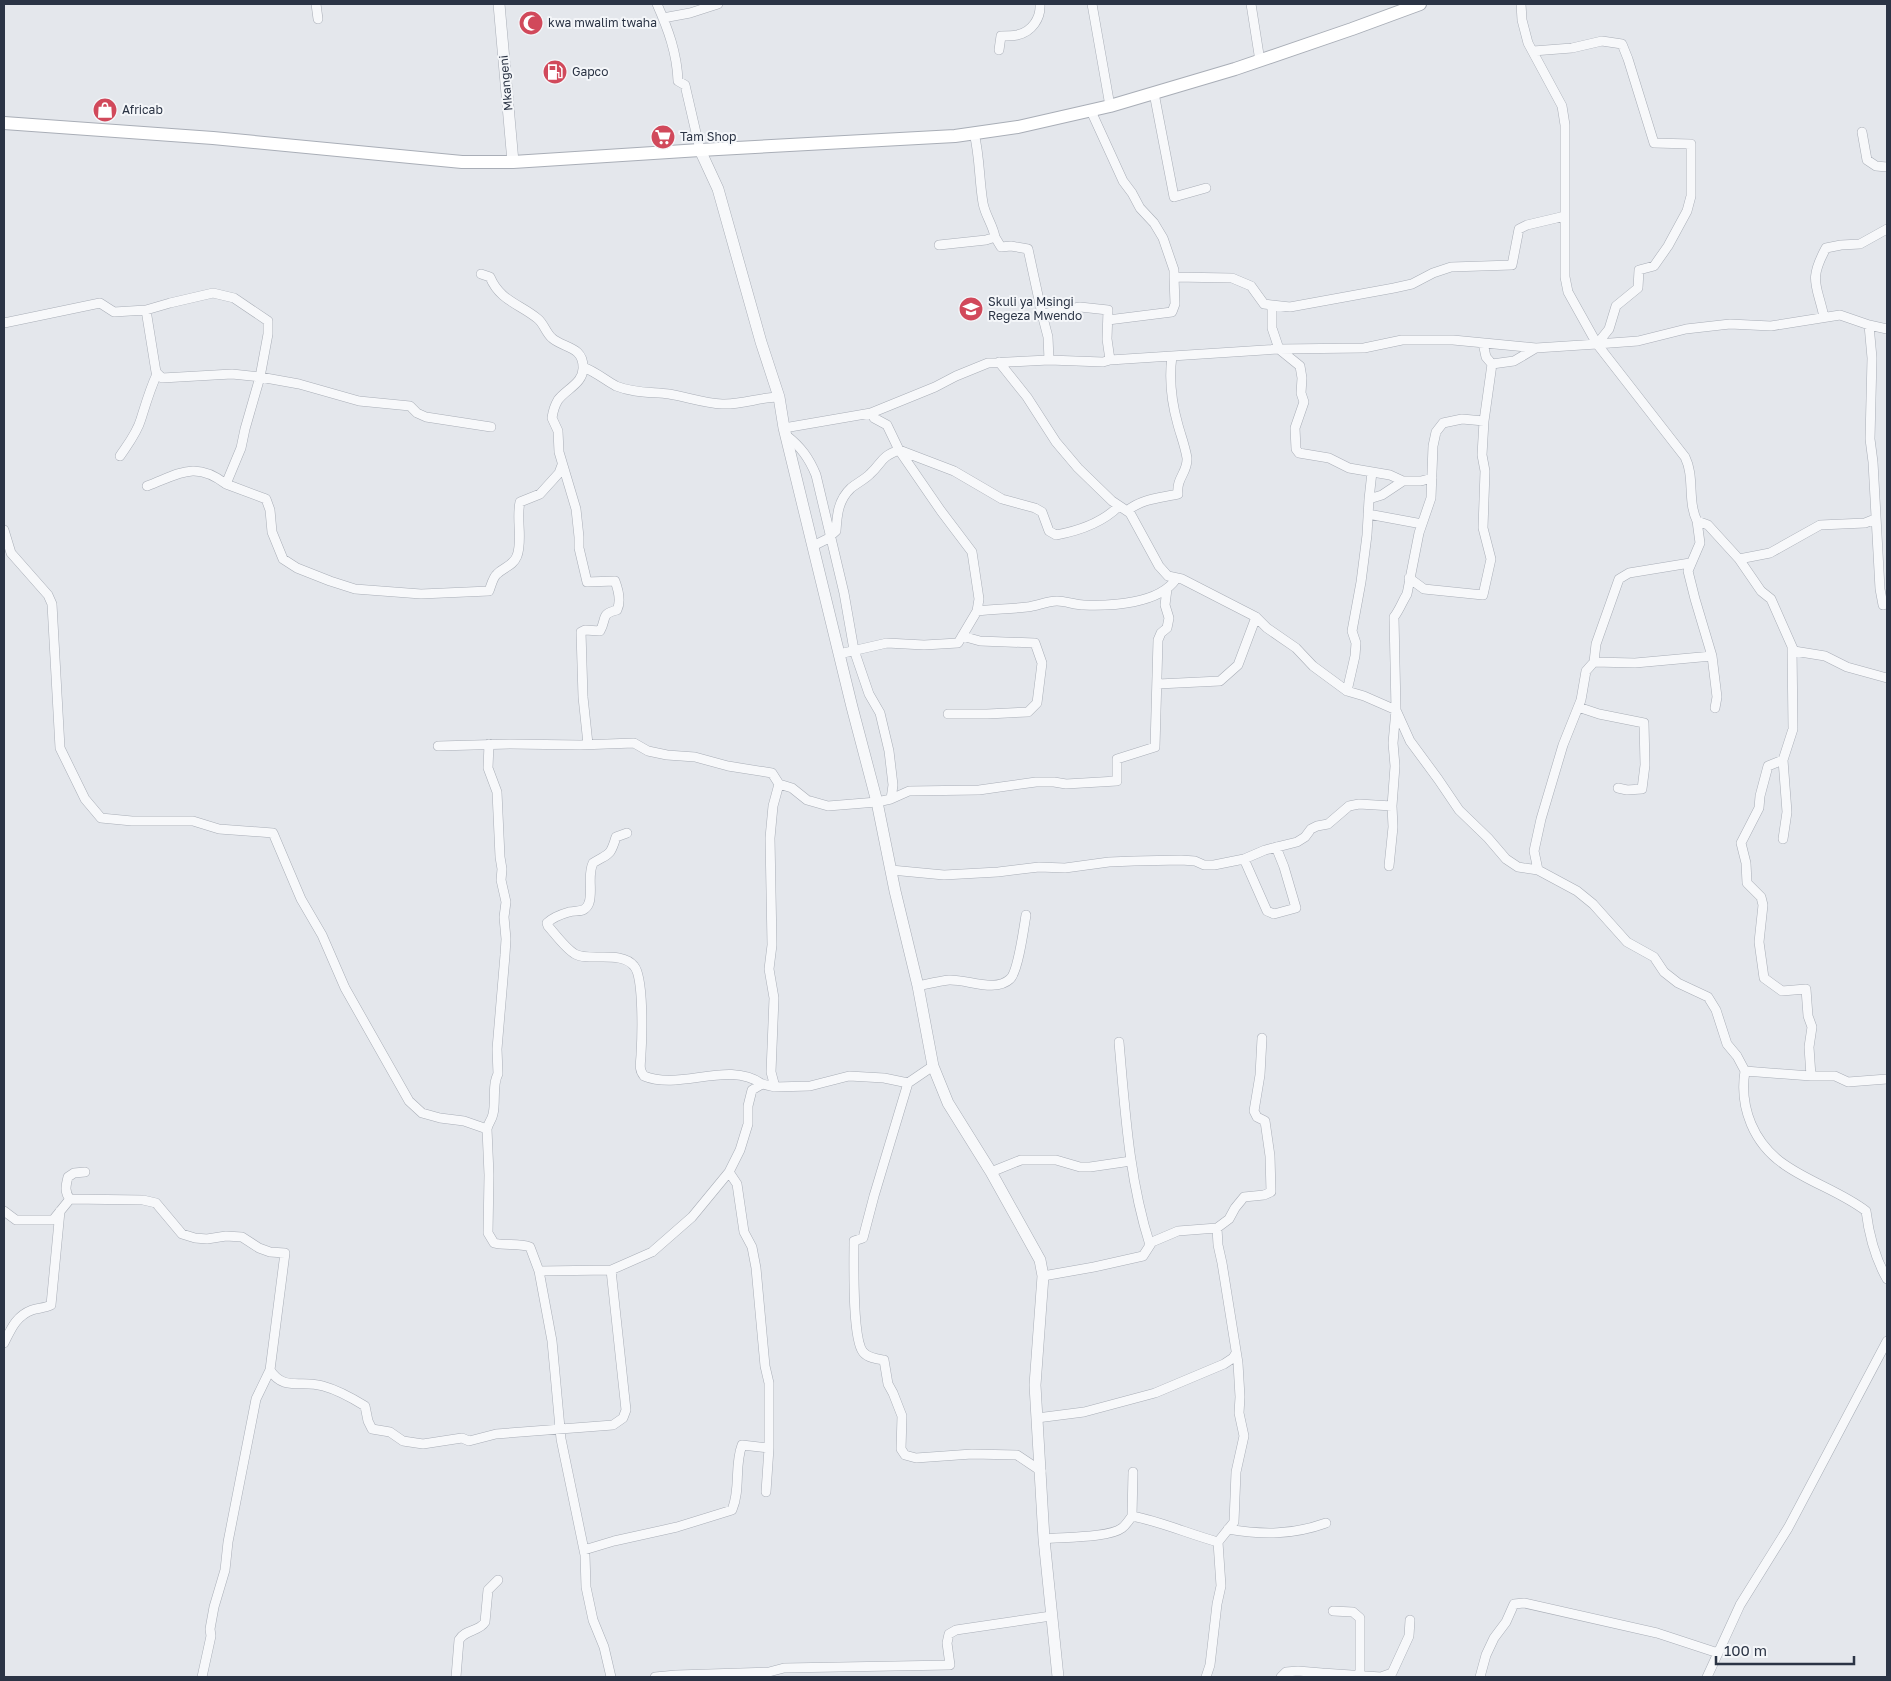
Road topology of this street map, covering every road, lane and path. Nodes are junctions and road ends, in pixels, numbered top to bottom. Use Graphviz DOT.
graph roads {
  1 [pos="316,4"];
  2 [pos="499,4"];
  3 [pos="657,4"];
  4 [pos="718,4"];
  5 [pos="1040,4"];
  6 [pos="1092,4"];
  7 [pos="1251,4"];
  8 [pos="1420,4"];
  9 [pos="1521,4"];
  10 [pos="663,18"];
  11 [pos="318,19"];
  12 [pos="999,50"];
  13 [pos="1533,51"];
  14 [pos="1260,61"];
  15 [pos="1154,93"];
  16 [pos="1110,106"];
  17 [pos="1091,111"];
  18 [pos="4,123"];
  19 [pos="1862,132"];
  20 [pos="974,133"];
  21 [pos="700,150"];
  22 [pos="513,162"];
  23 [pos="1887,167"];
  24 [pos="1206,188"];
  25 [pos="1565,216"];
  26 [pos="1887,229"];
  27 [pos="995,236"];
  28 [pos="939,244"];
  29 [pos="481,274"];
  30 [pos="1174,277"];
  31 [pos="1272,306"];
  32 [pos="146,310"];
  33 [pos="1042,314"];
  34 [pos="1824,317"];
  35 [pos="1108,320"];
  36 [pos="4,323"];
  37 [pos="1870,325"];
  38 [pos="1887,329"];
  39 [pos="1483,342"];
  40 [pos="1597,344"];
  41 [pos="1536,348"];
  42 [pos="1279,349"];
  43 [pos="1172,356"];
  44 [pos="1049,360"];
  45 [pos="1110,360"];
  46 [pos="998,362"];
  47 [pos="1492,364"];
  48 [pos="583,367"];
  49 [pos="157,374"];
  50 [pos="260,377"];
  51 [pos="779,397"];
  52 [pos="871,413"];
  53 [pos="1484,422"];
  54 [pos="491,427"];
  55 [pos="786,432"];
  56 [pos="899,450"];
  57 [pos="120,456"];
  58 [pos="562,465"];
  59 [pos="1372,472"];
  60 [pos="1432,478"];
  61 [pos="1403,481"];
  62 [pos="226,484"];
  63 [pos="147,486"];
  64 [pos="1369,499"];
  65 [pos="1119,506"];
  66 [pos="1127,511"];
  67 [pos="1368,514"];
  68 [pos="1875,519"];
  69 [pos="1697,520"];
  70 [pos="1422,524"];
  71 [pos="4,530"];
  72 [pos="830,536"];
  73 [pos="813,546"];
  74 [pos="1739,559"];
  75 [pos="1690,563"];
  76 [pos="1410,578"];
  77 [pos="1176,579"];
  78 [pos="1168,590"];
  79 [pos="1887,604"];
  80 [pos="978,611"];
  81 [pos="1256,617"];
  82 [pos="962,636"];
  83 [pos="1792,647"];
  84 [pos="854,650"];
  85 [pos="839,654"];
  86 [pos="1712,656"];
  87 [pos="1594,662"];
  88 [pos="1887,678"];
  89 [pos="1158,684"];
  90 [pos="1347,691"];
  91 [pos="1578,707"];
  92 [pos="1715,708"];
  93 [pos="1396,710"];
  94 [pos="948,714"];
  95 [pos="489,744"];
  96 [pos="588,744"];
  97 [pos="438,746"];
  98 [pos="1783,760"];
  99 [pos="779,784"];
  100 [pos="1618,788"];
  101 [pos="892,799"];
  102 [pos="877,802"];
  103 [pos="1392,806"];
  104 [pos="627,833"];
  105 [pos="1783,839"];
  106 [pos="1276,847"];
  107 [pos="1244,859"];
  108 [pos="1389,866"];
  109 [pos="891,870"];
  110 [pos="1538,870"];
  111 [pos="1026,915"];
  112 [pos="918,986"];
  113 [pos="1262,1038"];
  114 [pos="1119,1042"];
  115 [pos="933,1066"];
  116 [pos="1745,1071"];
  117 [pos="1811,1076"];
  118 [pos="1887,1079"];
  119 [pos="908,1083"];
  120 [pos="762,1084"];
  121 [pos="775,1086"];
  122 [pos="486,1129"];
  123 [pos="1131,1161"];
  124 [pos="85,1172"];
  125 [pos="729,1172"];
  126 [pos="991,1172"];
  127 [pos="70,1199"];
  128 [pos="4,1211"];
  129 [pos="60,1211"];
  130 [pos="1217,1228"];
  131 [pos="1150,1245"];
  132 [pos="611,1270"];
  133 [pos="539,1271"];
  134 [pos="1043,1276"];
  135 [pos="1887,1279"];
  136 [pos="1887,1342"];
  137 [pos="4,1343"];
  138 [pos="1236,1354"];
  139 [pos="270,1370"];
  140 [pos="1037,1418"];
  141 [pos="560,1428"];
  142 [pos="769,1448"];
  143 [pos="1041,1471"];
  144 [pos="1134,1472"];
  145 [pos="766,1492"];
  146 [pos="1132,1516"];
  147 [pos="1326,1523"];
  148 [pos="1228,1529"];
  149 [pos="1044,1539"];
  150 [pos="1218,1542"];
  151 [pos="584,1550"];
  152 [pos="498,1580"];
  153 [pos="1333,1611"];
  154 [pos="1051,1616"];
  155 [pos="1410,1620"];
  156 [pos="1718,1653"];
  157 [pos="1321,1675"];
  158 [pos="1360,1675"];
  159 [pos="202,1677"];
  160 [pos="456,1677"];
  161 [pos="611,1677"];
  162 [pos="655,1677"];
  163 [pos="1058,1677"];
  164 [pos="1206,1677"];
  165 [pos="1281,1677"];
  166 [pos="1480,1677"];
  167 [pos="1707,1677"];
  1 -- 11 [label="street"];
  2 -- 22 [label="street, Mkangeni"];
  3 -- 10 [label="street"];
  4 -- 10 [label="street"];
  5 -- 12 [label="street"];
  6 -- 16 [label="street"];
  7 -- 14 [label="street"];
  8 -- 14 [label="main road"];
  9 -- 13 [label="street"];
  10 -- 21 [label="street"];
  13 -- 25 [label="street"];
  13 -- 40 [label="street"];
  14 -- 15 [label="main road"];
  15 -- 16 [label="main road"];
  15 -- 24 [label="street"];
  16 -- 17 [label="main road"];
  17 -- 20 [label="main road"];
  17 -- 30 [label="street"];
  18 -- 22 [label="main road"];
  19 -- 23 [label="street"];
  20 -- 21 [label="main road"];
  20 -- 27 [label="street"];
  21 -- 22 [label="main road"];
  21 -- 51 [label="street"];
  25 -- 31 [label="street"];
  25 -- 40 [label="street"];
  26 -- 34 [label="street"];
  27 -- 28 [label="street"];
  27 -- 33 [label="street"];
  29 -- 48 [label="street"];
  30 -- 31 [label="street"];
  30 -- 35 [label="street"];
  31 -- 42 [label="street"];
  32 -- 36 [label="street"];
  32 -- 49 [label="street"];
  32 -- 50 [label="street"];
  33 -- 35 [label="street"];
  33 -- 44 [label="street"];
  34 -- 37 [label="street"];
  34 -- 40 [label="street"];
  35 -- 45 [label="street"];
  37 -- 38 [label="street"];
  37 -- 68 [label="street"];
  39 -- 41 [label="street"];
  39 -- 42 [label="street"];
  39 -- 47 [label="street"];
  40 -- 41 [label="street"];
  40 -- 69 [label="street"];
  41 -- 47 [label="street"];
  42 -- 43 [label="street"];
  42 -- 59 [label="street"];
  43 -- 45 [label="street"];
  43 -- 66 [label="street"];
  44 -- 45 [label="street"];
  44 -- 46 [label="street"];
  46 -- 52 [label="street"];
  46 -- 65 [label="street"];
  47 -- 53 [label="street"];
  48 -- 51 [label="street"];
  48 -- 58 [label="street"];
  49 -- 50 [label="street"];
  49 -- 57 [label="street"];
  50 -- 54 [label="street"];
  50 -- 62 [label="street"];
  51 -- 55 [label="street"];
  52 -- 55 [label="street"];
  52 -- 56 [label="street"];
  53 -- 60 [label="street"];
  53 -- 76 [label="street"];
  55 -- 72 [label="street"];
  55 -- 73 [label="street"];
  56 -- 65 [label="street"];
  56 -- 72 [label="street"];
  56 -- 80 [label="street"];
  58 -- 62 [label="street"];
  58 -- 96 [label="street"];
  59 -- 61 [label="street"];
  59 -- 64 [label="street"];
  60 -- 61 [label="street"];
  60 -- 70 [label="street"];
  61 -- 64 [label="street"];
  62 -- 63 [label="street"];
  64 -- 67 [label="street"];
  65 -- 66 [label="street"];
  66 -- 77 [label="street"];
  67 -- 70 [label="street"];
  67 -- 90 [label="street"];
  68 -- 74 [label="street"];
  68 -- 79 [label="street"];
  69 -- 74 [label="street"];
  69 -- 75 [label="street"];
  70 -- 76 [label="street"];
  71 -- 122 [label="street"];
  72 -- 73 [label="street"];
  72 -- 84 [label="street"];
  73 -- 85 [label="street"];
  74 -- 83 [label="street"];
  75 -- 86 [label="street"];
  75 -- 87 [label="street"];
  76 -- 93 [label="street"];
  77 -- 78 [label="street"];
  77 -- 81 [label="street"];
  78 -- 80 [label="street"];
  78 -- 89 [label="street"];
  80 -- 82 [label="street"];
  81 -- 89 [label="street"];
  81 -- 90 [label="street"];
  82 -- 84 [label="street"];
  82 -- 94 [label="street"];
  83 -- 88 [label="street"];
  83 -- 98 [label="street"];
  84 -- 85 [label="street"];
  84 -- 101 [label="street"];
  85 -- 102 [label="street"];
  86 -- 87 [label="street"];
  86 -- 92 [label="street"];
  87 -- 91 [label="street"];
  89 -- 101 [label="street"];
  90 -- 93 [label="street"];
  91 -- 100 [label="street"];
  91 -- 110 [label="street"];
  93 -- 103 [label="street"];
  93 -- 110 [label="street"];
  95 -- 96 [label="street"];
  95 -- 97 [label="street"];
  95 -- 122 [label="street"];
  96 -- 99 [label="street"];
  98 -- 105 [label="street"];
  98 -- 117 [label="street"];
  99 -- 102 [label="street"];
  99 -- 121 [label="street"];
  101 -- 102 [label="street"];
  102 -- 109 [label="street"];
  103 -- 106 [label="street"];
  103 -- 108 [label="street"];
  104 -- 120 [label="street"];
  106 -- 107 [label="street"];
  106 -- 107 [label="street"];
  107 -- 109 [label="street"];
  109 -- 112 [label="street"];
  110 -- 116 [label="street"];
  111 -- 112 [label="street"];
  112 -- 115 [label="street"];
  113 -- 130 [label="street"];
  114 -- 123 [label="street"];
  115 -- 119 [label="street"];
  115 -- 126 [label="street"];
  116 -- 117 [label="street"];
  116 -- 135 [label="street"];
  117 -- 118 [label="street"];
  119 -- 121 [label="street"];
  119 -- 143 [label="street"];
  120 -- 121 [label="street"];
  120 -- 125 [label="street"];
  122 -- 133 [label="street"];
  123 -- 126 [label="street"];
  123 -- 131 [label="street"];
  124 -- 127 [label="street"];
  125 -- 132 [label="street"];
  125 -- 142 [label="street"];
  126 -- 134 [label="street"];
  127 -- 129 [label="street"];
  127 -- 139 [label="street"];
  128 -- 129 [label="street"];
  129 -- 137 [label="street"];
  130 -- 131 [label="street"];
  130 -- 138 [label="street"];
  131 -- 134 [label="street"];
  132 -- 133 [label="street"];
  132 -- 141 [label="street"];
  133 -- 141 [label="street"];
  134 -- 140 [label="street"];
  136 -- 156 [label="street"];
  138 -- 140 [label="street"];
  138 -- 148 [label="street"];
  139 -- 141 [label="street"];
  139 -- 159 [label="street"];
  140 -- 143 [label="street"];
  141 -- 151 [label="street"];
  142 -- 145 [label="street"];
  142 -- 151 [label="street"];
  143 -- 149 [label="street"];
  144 -- 146 [label="street"];
  146 -- 149 [label="street"];
  146 -- 150 [label="street"];
  147 -- 148 [label="street"];
  148 -- 150 [label="street"];
  149 -- 154 [label="street"];
  150 -- 164 [label="street"];
  151 -- 161 [label="street"];
  152 -- 160 [label="street"];
  153 -- 158 [label="street"];
  154 -- 162 [label="street"];
  154 -- 163 [label="street"];
  155 -- 158 [label="street"];
  156 -- 166 [label="street"];
  156 -- 167 [label="street"];
  157 -- 158 [label="street"];
  157 -- 165 [label="street"];
}
